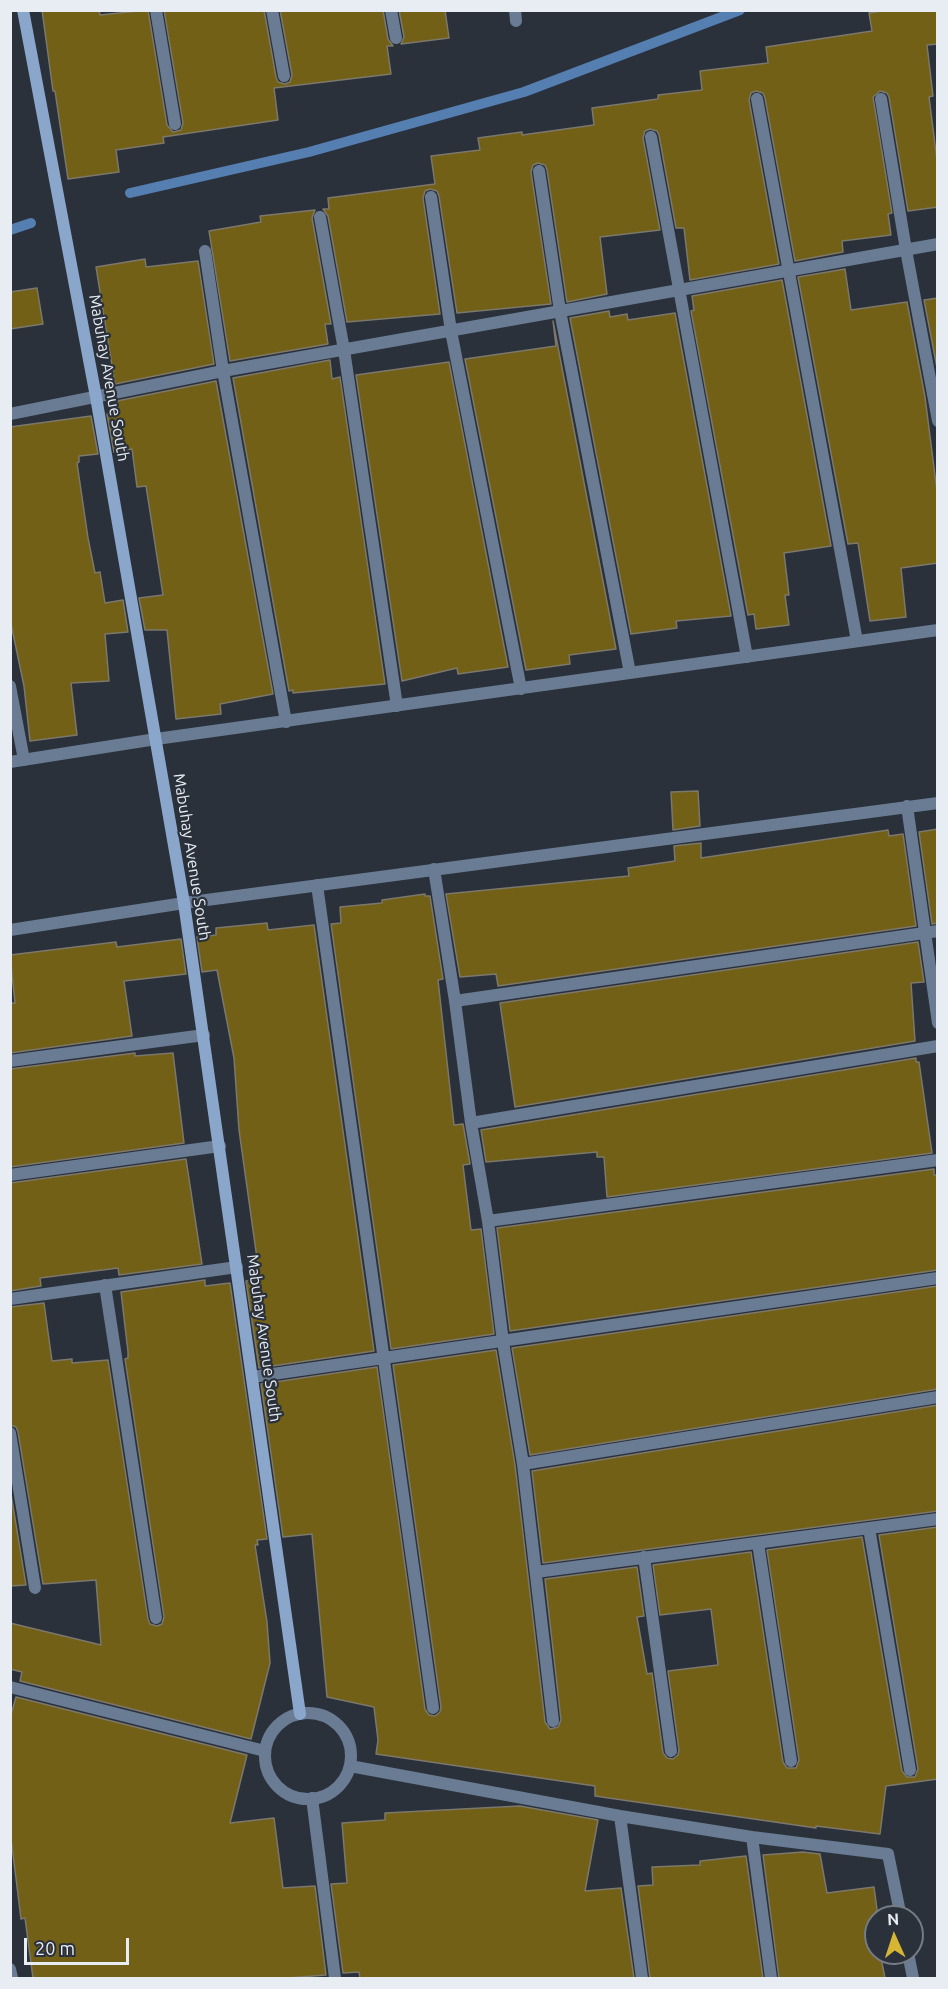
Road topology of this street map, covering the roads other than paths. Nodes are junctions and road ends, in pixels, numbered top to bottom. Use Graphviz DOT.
graph roads {
  1 [pos="23,10"];
  2 [pos="156,10"];
  3 [pos="272,10"];
  4 [pos="391,10"];
  5 [pos="396,38"];
  6 [pos="284,76"];
  7 [pos="757,99"];
  8 [pos="881,99"];
  9 [pos="175,124"];
  10 [pos="651,137"];
  11 [pos="539,171"];
  12 [pos="431,197"];
  13 [pos="320,217"];
  14 [pos="938,244"];
  15 [pos="205,250"];
  16 [pos="906,250"];
  17 [pos="790,270"];
  18 [pos="680,290"];
  19 [pos="560,311"];
  20 [pos="451,331"];
  21 [pos="344,350"];
  22 [pos="223,371"];
  23 [pos="96,397"];
  24 [pos="10,414"];
  25 [pos="938,421"];
  26 [pos="938,630"];
  27 [pos="857,641"];
  28 [pos="747,657"];
  29 [pos="630,673"];
  30 [pos="10,686"];
  31 [pos="521,689"];
  32 [pos="397,706"];
  33 [pos="286,722"];
  34 [pos="156,739"];
  35 [pos="24,760"];
  36 [pos="10,762"];
  37 [pos="938,802"];
  38 [pos="908,806"];
  39 [pos="434,869"];
  40 [pos="317,885"];
  41 [pos="184,903"];
  42 [pos="10,930"];
  43 [pos="932,932"];
  44 [pos="455,1001"];
  45 [pos="938,1023"];
  46 [pos="204,1035"];
  47 [pos="938,1046"];
  48 [pos="10,1060"];
  49 [pos="471,1123"];
  50 [pos="220,1146"];
  51 [pos="938,1160"];
  52 [pos="10,1174"];
  53 [pos="488,1221"];
  54 [pos="237,1268"];
  55 [pos="938,1278"];
  56 [pos="105,1286"];
  57 [pos="10,1299"];
  58 [pos="503,1342"];
  59 [pos="383,1359"];
  60 [pos="252,1377"];
  61 [pos="938,1397"];
  62 [pos="10,1433"];
  63 [pos="523,1464"];
  64 [pos="938,1519"];
  65 [pos="869,1528"];
  66 [pos="758,1543"];
  67 [pos="644,1557"];
  68 [pos="536,1572"];
  69 [pos="35,1588"];
  70 [pos="156,1618"];
  71 [pos="10,1687"];
  72 [pos="433,1708"];
  73 [pos="300,1714"];
  74 [pos="553,1721"];
  75 [pos="265,1751"];
  76 [pos="671,1751"];
  77 [pos="791,1761"];
  78 [pos="350,1766"];
  79 [pos="910,1770"];
  80 [pos="312,1798"];
  81 [pos="620,1816"];
  82 [pos="752,1837"];
  83 [pos="899,1905"];
  84 [pos="10,1969"];
  85 [pos="12,1978"];
  86 [pos="336,1978"];
  87 [pos="642,1978"];
  88 [pos="771,1978"];
  1 -- 23 [label="street, Mabuhay Avenue South"];
  2 -- 9 [label="street"];
  3 -- 6 [label="street"];
  4 -- 5 [label="street"];
  7 -- 17 [label="street"];
  8 -- 16 [label="street"];
  10 -- 18 [label="street"];
  11 -- 19 [label="street"];
  12 -- 20 [label="street"];
  13 -- 21 [label="street"];
  14 -- 16 [label="street"];
  15 -- 22 [label="street"];
  16 -- 17 [label="street"];
  16 -- 25 [label="street"];
  17 -- 18 [label="street"];
  17 -- 27 [label="street"];
  18 -- 19 [label="street"];
  18 -- 28 [label="street"];
  19 -- 20 [label="street"];
  19 -- 29 [label="street"];
  20 -- 21 [label="street"];
  20 -- 31 [label="street"];
  21 -- 22 [label="street"];
  21 -- 32 [label="street"];
  22 -- 23 [label="street"];
  22 -- 33 [label="street"];
  23 -- 24 [label="street"];
  23 -- 34 [label="street, Mabuhay Avenue South"];
  26 -- 27 [label="street"];
  27 -- 28 [label="street"];
  28 -- 29 [label="street"];
  29 -- 31 [label="street"];
  30 -- 35 [label="street"];
  31 -- 32 [label="street"];
  32 -- 33 [label="street"];
  33 -- 34 [label="street"];
  34 -- 35 [label="street"];
  34 -- 41 [label="street, Mabuhay Avenue South"];
  35 -- 36 [label="street"];
  37 -- 38 [label="street"];
  38 -- 39 [label="street"];
  38 -- 43 [label="street"];
  39 -- 40 [label="street"];
  39 -- 44 [label="street"];
  40 -- 41 [label="street"];
  40 -- 59 [label="street"];
  41 -- 42 [label="street"];
  41 -- 46 [label="street, Mabuhay Avenue South"];
  43 -- 44 [label="street"];
  43 -- 45 [label="street"];
  44 -- 49 [label="street"];
  46 -- 48 [label="street"];
  46 -- 50 [label="street, Mabuhay Avenue South"];
  47 -- 49 [label="street"];
  49 -- 53 [label="street"];
  50 -- 52 [label="street"];
  50 -- 54 [label="street, Mabuhay Avenue South"];
  51 -- 53 [label="street"];
  53 -- 58 [label="street"];
  54 -- 56 [label="street"];
  54 -- 60 [label="street, Mabuhay Avenue South"];
  55 -- 58 [label="street"];
  56 -- 57 [label="street"];
  56 -- 70 [label="street"];
  58 -- 59 [label="street"];
  58 -- 63 [label="street"];
  59 -- 60 [label="street"];
  59 -- 72 [label="street"];
  60 -- 73 [label="street, Mabuhay Avenue South"];
  61 -- 63 [label="street"];
  62 -- 69 [label="street"];
  63 -- 68 [label="street"];
  64 -- 65 [label="street"];
  65 -- 66 [label="street"];
  65 -- 79 [label="street"];
  66 -- 67 [label="street"];
  66 -- 77 [label="street"];
  67 -- 68 [label="street"];
  67 -- 76 [label="street"];
  68 -- 74 [label="street"];
  71 -- 75 [label="street"];
  73 -- 75 [label="street"];
  73 -- 78 [label="street"];
  75 -- 80 [label="street"];
  78 -- 80 [label="street"];
  78 -- 81 [label="street"];
  80 -- 86 [label="street"];
  81 -- 82 [label="street"];
  81 -- 87 [label="street"];
  82 -- 83 [label="street"];
  82 -- 88 [label="street"];
  84 -- 85 [label="street"];
}
